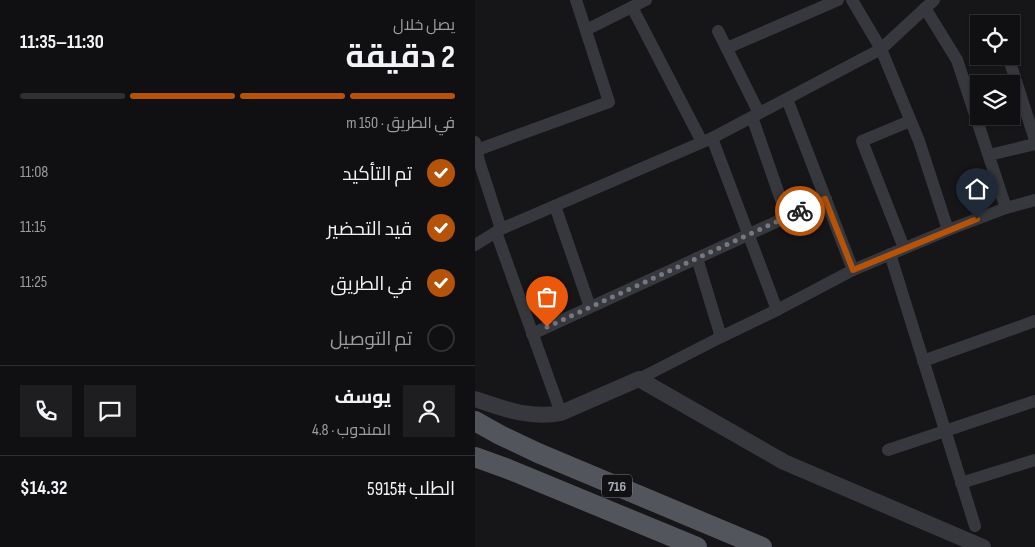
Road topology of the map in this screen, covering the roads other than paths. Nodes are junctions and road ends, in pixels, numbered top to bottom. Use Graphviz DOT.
graph roads {
  1 [pos="576,0"];
  2 [pos="646,0"];
  3 [pos="838,0"];
  4 [pos="852,0"];
  5 [pos="930,4"];
  6 [pos="632,7"];
  7 [pos="586,30"];
  8 [pos="718,31"];
  9 [pos="727,48"];
  10 [pos="881,49"];
  11 [pos="1012,65"];
  12 [pos="787,99"];
  13 [pos="755,115"];
  14 [pos="910,121"];
  15 [pos="707,140"];
  16 [pos="1035,140"];
  17 [pos="1035,144"];
  18 [pos="476,146"];
  19 [pos="989,155"];
  20 [pos="479,171"];
  21 [pos="825,199"];
  22 [pos="1035,200"];
  23 [pos="555,206"];
  24 [pos="1006,208"];
  25 [pos="787,217"];
  26 [pos="948,230"];
  27 [pos="499,231"];
  28 [pos="749,234"];
  29 [pos="475,245"];
  30 [pos="904,248"];
  31 [pos="890,254"];
  32 [pos="697,258"];
  33 [pos="853,270"];
  34 [pos="590,307"];
  35 [pos="777,310"];
  36 [pos="1035,321"];
  37 [pos="532,334"];
  38 [pos="721,337"];
  39 [pos="923,361"];
  40 [pos="639,379"];
  41 [pos="475,399"];
  42 [pos="1035,401"];
  43 [pos="561,413"];
  44 [pos="475,421"];
  45 [pos="945,432"];
  46 [pos="888,450"];
  47 [pos="475,457"];
  48 [pos="1035,460"];
  49 [pos="961,483"];
  50 [pos="975,526"];
  51 [pos="697,547"];
  52 [pos="762,547"];
  53 [pos="983,547"];
  1 -- 7 [label="street"];
  2 -- 6 [label="street"];
  3 -- 9 [label="street"];
  4 -- 10 [label="street"];
  5 -- 10 [label="street"];
  5 -- 19 [label="street"];
  6 -- 7 [label="street"];
  6 -- 15 [label="street"];
  7 -- 18 [label="street"];
  8 -- 9 [label="street"];
  9 -- 13 [label="street"];
  10 -- 12 [label="street"];
  10 -- 14 [label="street"];
  11 -- 16 [label="street"];
  12 -- 13 [label="street"];
  12 -- 21 [label="street"];
  13 -- 15 [label="street"];
  13 -- 25 [label="street"];
  14 -- 26 [label="street"];
  14 -- 30 [label="street"];
  15 -- 23 [label="street"];
  15 -- 28 [label="street"];
  17 -- 19 [label="street"];
  18 -- 20 [label="street"];
  19 -- 24 [label="street"];
  20 -- 27 [label="street"];
  21 -- 25 [label="street"];
  21 -- 33 [label="street"];
  22 -- 24 [label="street"];
  23 -- 27 [label="street"];
  23 -- 34 [label="street"];
  24 -- 26 [label="street"];
  25 -- 28 [label="street"];
  26 -- 30 [label="street"];
  27 -- 29 [label="street"];
  27 -- 37 [label="street"];
  28 -- 32 [label="street"];
  28 -- 35 [label="street"];
  30 -- 31 [label="street"];
  31 -- 33 [label="street"];
  31 -- 39 [label="street"];
  32 -- 34 [label="street"];
  32 -- 38 [label="street"];
  33 -- 35 [label="street"];
  34 -- 37 [label="street"];
  35 -- 38 [label="street"];
  36 -- 39 [label="street"];
  37 -- 43 [label="street"];
  38 -- 40 [label="street"];
  39 -- 45 [label="street"];
  40 -- 43 [label="street"];
  40 -- 53 [label="street"];
  41 -- 43 [label="street"];
  42 -- 45 [label="street"];
  44 -- 52 [label="main road, 716"];
  45 -- 46 [label="street"];
  45 -- 49 [label="street"];
  47 -- 51 [label="main road, 716"];
  48 -- 49 [label="street"];
  49 -- 50 [label="street"];
}
